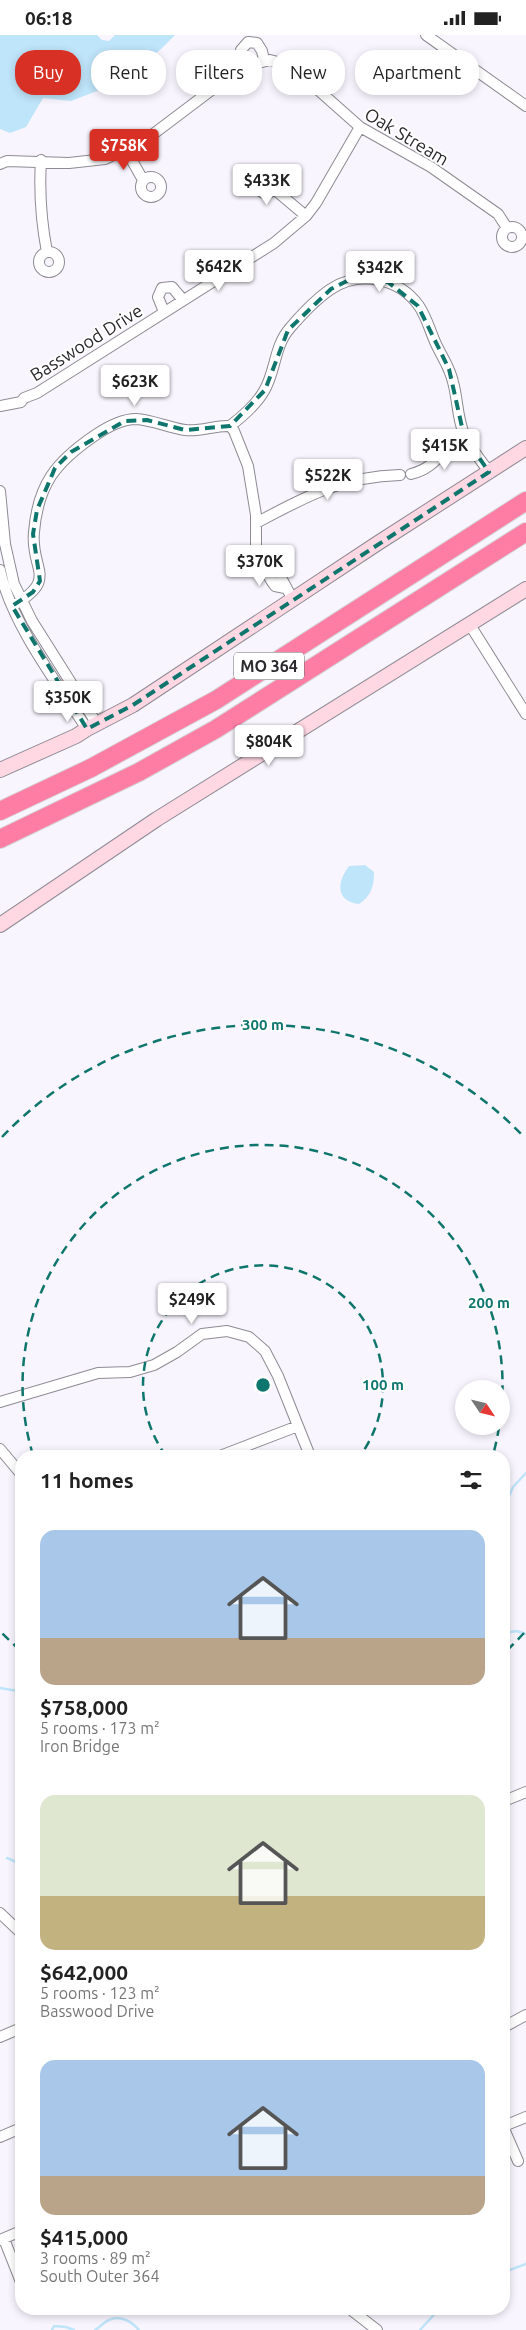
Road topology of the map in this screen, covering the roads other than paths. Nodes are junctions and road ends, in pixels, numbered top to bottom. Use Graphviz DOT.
graph roads {
  1 [pos="426,35"];
  2 [pos="242,50"];
  3 [pos="261,50"];
  4 [pos="262,53"];
  5 [pos="264,60"];
  6 [pos="204,95"];
  7 [pos="526,107"];
  8 [pos="360,127"];
  9 [pos="126,150"];
  10 [pos="2,160"];
  11 [pos="41,160"];
  12 [pos="143,180"];
  13 [pos="274,189"];
  14 [pos="306,216"];
  15 [pos="507,228"];
  16 [pos="47,253"];
  17 [pos="183,300"];
  18 [pos="164,312"];
  19 [pos="24,398"];
  20 [pos="0,399"];
  21 [pos="0,406"];
  22 [pos="230,427"];
  23 [pos="464,436"];
  24 [pos="526,448"];
  25 [pos="489,472"];
  26 [pos="0,491"];
  27 [pos="526,501"];
  28 [pos="256,523"];
  29 [pos="526,532"];
  30 [pos="2,544"];
  31 [pos="0,570"];
  32 [pos="526,589"];
  33 [pos="289,594"];
  34 [pos="22,600"];
  35 [pos="12,606"];
  36 [pos="470,625"];
  37 [pos="526,714"];
  38 [pos="92,726"];
  39 [pos="0,770"];
  40 [pos="0,811"];
  41 [pos="0,839"];
  42 [pos="0,925"];
  43 [pos="0,1402"];
  44 [pos="298,1426"];
  45 [pos="0,1449"];
  46 [pos="236,1450"];
  47 [pos="308,1450"];
  48 [pos="15,1467"];
  49 [pos="526,1792"];
  50 [pos="510,1799"];
  51 [pos="0,1913"];
  52 [pos="15,1927"];
  53 [pos="526,2015"];
  54 [pos="510,2024"];
  55 [pos="15,2031"];
  56 [pos="0,2037"];
  57 [pos="526,2117"];
  58 [pos="510,2124"];
  59 [pos="15,2131"];
  60 [pos="0,2137"];
  61 [pos="510,2142"];
  62 [pos="518,2161"];
  63 [pos="15,2234"];
  64 [pos="2,2239"];
  65 [pos="15,2268"];
  66 [pos="358,2315"];
  67 [pos="377,2330"];
  1 -- 7 [label="street"];
  2 -- 3 [label="street"];
  4 -- 5 [label="street"];
  5 -- 8 [label="street, Oak Stream"];
  6 -- 9 [label="street"];
  8 -- 14 [label="street, Basswood Drive"];
  8 -- 15 [label="street, Oak Stream"];
  9 -- 11 [label="street"];
  9 -- 12 [label="street"];
  10 -- 11 [label="street"];
  11 -- 16 [label="street"];
  13 -- 14 [label="street"];
  14 -- 17 [label="street, Basswood Drive"];
  17 -- 18 [label="street, Basswood Drive"];
  17 -- 18 [label="street, Basswood Drive"];
  18 -- 19 [label="street, Basswood Drive"];
  19 -- 20 [label="street, Basswood Drive"];
  19 -- 21 [label="street, Basswood Drive"];
  22 -- 23 [label="street"];
  22 -- 28 [label="street"];
  22 -- 34 [label="street"];
  23 -- 25 [label="street"];
  23 -- 28 [label="street"];
  24 -- 25 [label="main road"];
  25 -- 33 [label="main road"];
  26 -- 30 [label="street"];
  27 -- 40 [label="highway, MO 364"];
  28 -- 33 [label="street"];
  29 -- 41 [label="highway, MO 364"];
  30 -- 34 [label="street"];
  31 -- 35 [label="street"];
  32 -- 36 [label="main road"];
  33 -- 38 [label="main road"];
  34 -- 35 [label="street"];
  34 -- 38 [label="street"];
  35 -- 38 [label="street"];
  36 -- 37 [label="street"];
  36 -- 42 [label="main road"];
  38 -- 39 [label="main road"];
  43 -- 44 [label="street"];
  44 -- 46 [label="street"];
  44 -- 47 [label="street"];
  45 -- 48 [label="street"];
  49 -- 50 [label="street"];
  51 -- 52 [label="street"];
  53 -- 54 [label="street"];
  55 -- 56 [label="street"];
  57 -- 58 [label="street"];
  59 -- 60 [label="street"];
  61 -- 62 [label="street"];
  63 -- 64 [label="street"];
  64 -- 65 [label="street"];
  66 -- 67 [label="street"];
}
